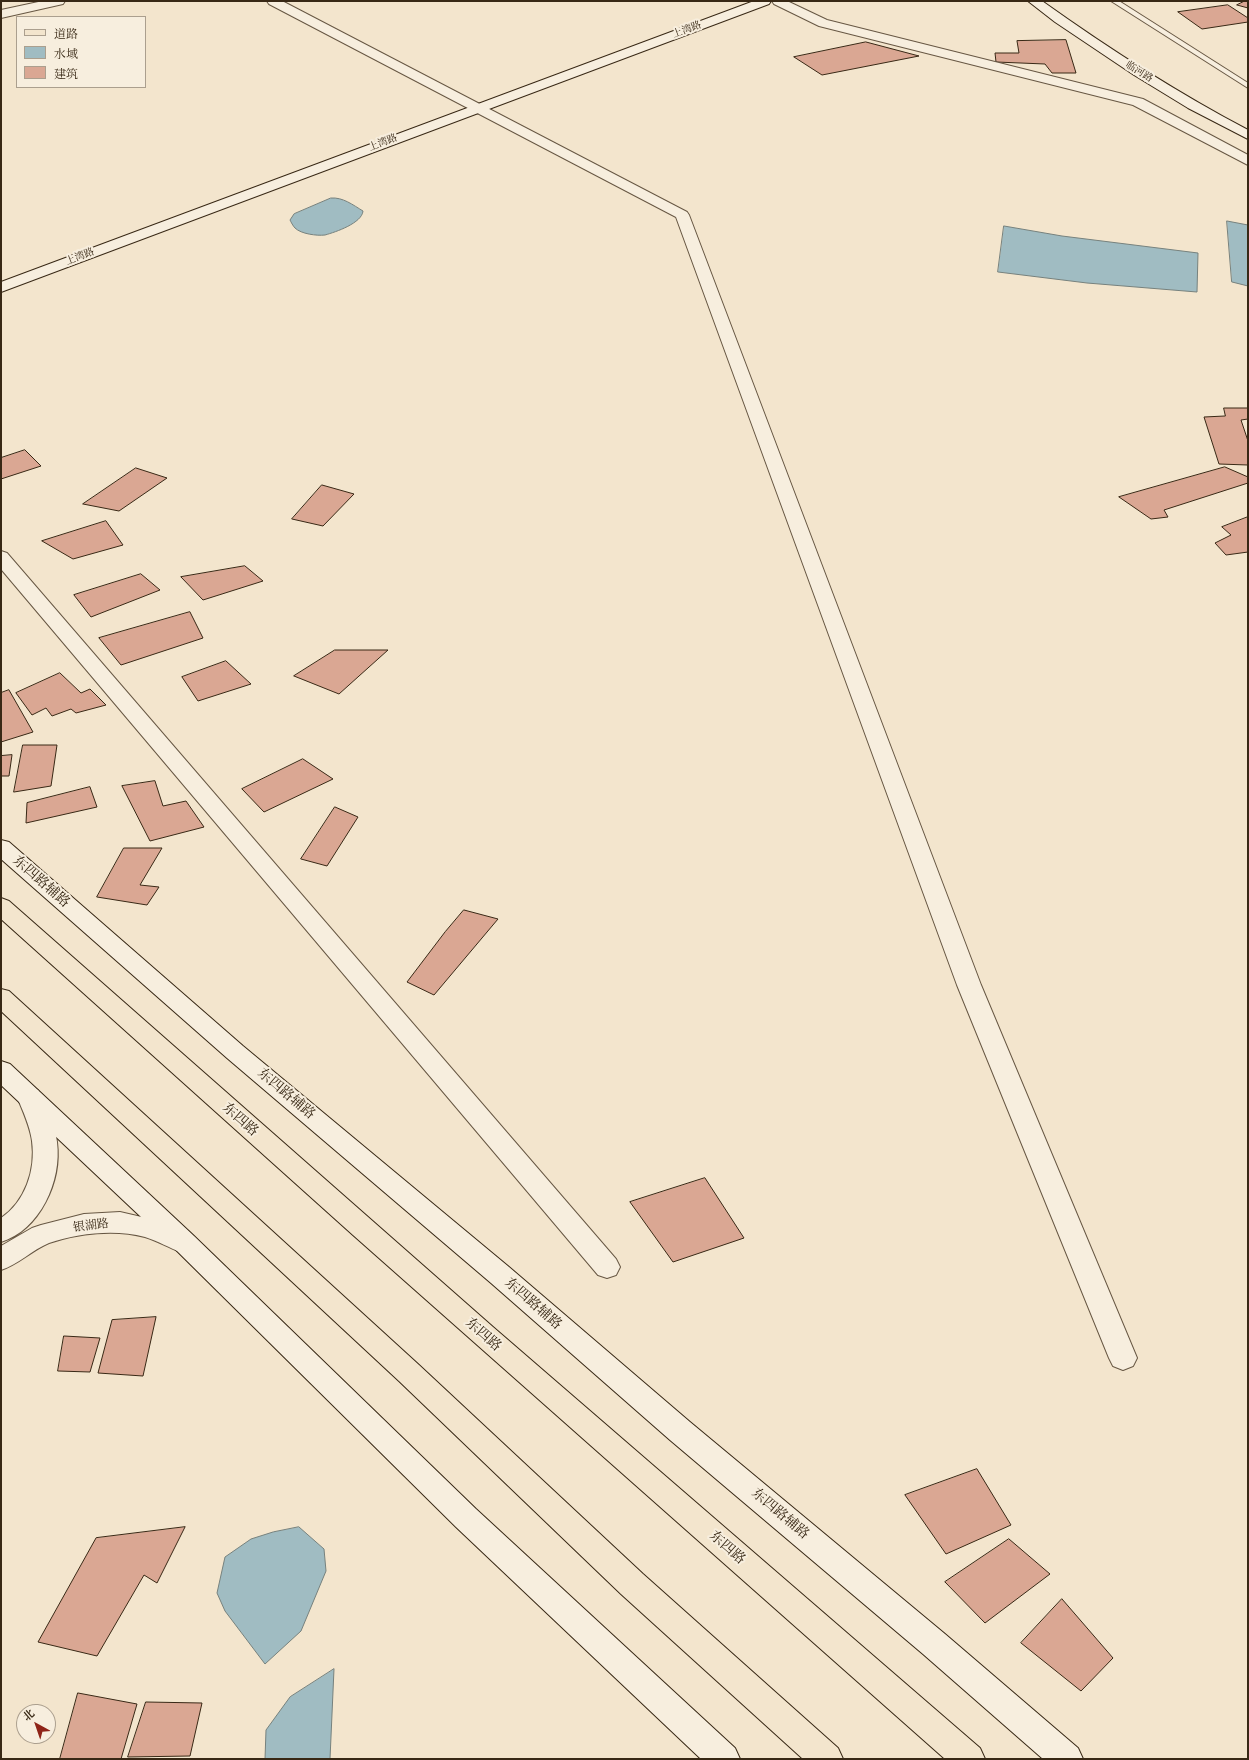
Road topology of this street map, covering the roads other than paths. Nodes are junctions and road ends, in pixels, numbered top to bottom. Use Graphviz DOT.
graph roads {
  1 [pos="59,1"];
  2 [pos="273,1"];
  3 [pos="736,1"];
  4 [pos="765,1"];
  5 [pos="778,1"];
  6 [pos="1034,1"];
  7 [pos="1114,1"];
  8 [pos="1,14"];
  9 [pos="1089,24"];
  10 [pos="1248,86"];
  11 [pos="472,104"];
  12 [pos="1248,123"];
  13 [pos="1248,135"];
  14 [pos="1248,161"];
  15 [pos="1,274"];
  16 [pos="1,286"];
  17 [pos="1,558"];
  18 [pos="1,846"];
  19 [pos="1,906"];
  20 [pos="1,997"];
  21 [pos="1,1070"];
  22 [pos="30,1097"];
  23 [pos="1,1232"];
  24 [pos="185,1243"];
  25 [pos="1,1259"];
  26 [pos="607,1267"];
  27 [pos="1123,1358"];
  28 [pos="724,1759"];
  29 [pos="827,1759"];
  30 [pos="970,1759"];
  31 [pos="1067,1759"];
  1 -- 8 [label="main road"];
  2 -- 11 [label="main road"];
  3 -- 11 [label="main road, 上湾路"];
  4 -- 11 [label="main road, 上湾路"];
  5 -- 14 [label="main road"];
  6 -- 13 [label="main road, 临河路"];
  7 -- 10 [label="lane"];
  9 -- 12 [label="main road, 临河路"];
  11 -- 15 [label="main road, 上湾路"];
  11 -- 16 [label="main road, 上湾路"];
  11 -- 27 [label="main road"];
  17 -- 26 [label="main road"];
  18 -- 31 [label="main road, 东四路辅路"];
  19 -- 30 [label="main road, 东四路"];
  20 -- 29 [label="main road"];
  21 -- 22 [label="main road"];
  22 -- 23 [label="main road"];
  22 -- 24 [label="main road"];
  24 -- 25 [label="main road, 银湖路"];
  24 -- 28 [label="main road"];
}
